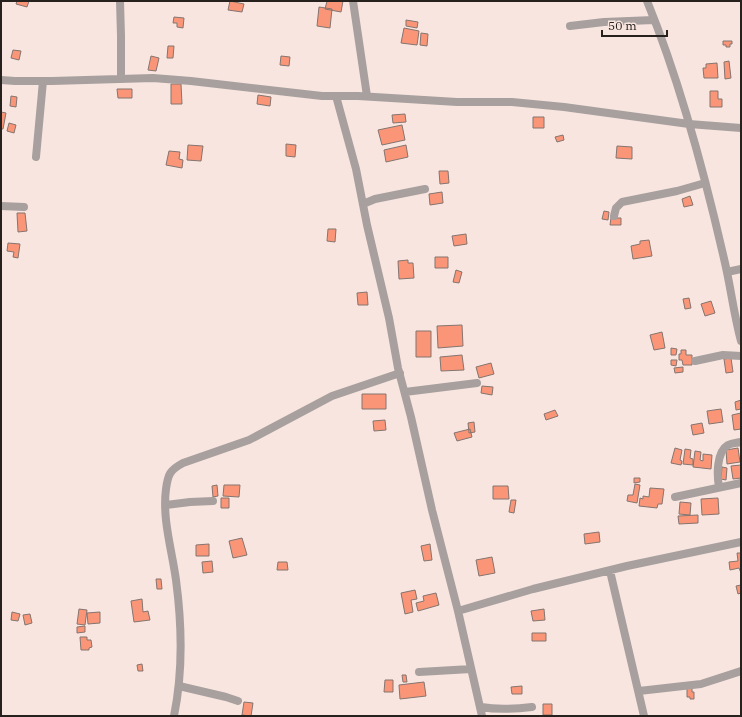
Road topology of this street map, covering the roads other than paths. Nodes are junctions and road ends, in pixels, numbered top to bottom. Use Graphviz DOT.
graph roads {
  1 [pos="120,1"];
  2 [pos="352,1"];
  3 [pos="647,1"];
  4 [pos="654,20"];
  5 [pos="570,26"];
  6 [pos="121,79"];
  7 [pos="1,80"];
  8 [pos="43,81"];
  9 [pos="336,96"];
  10 [pos="366,96"];
  11 [pos="689,124"];
  12 [pos="741,128"];
  13 [pos="36,157"];
  14 [pos="705,183"];
  15 [pos="425,189"];
  16 [pos="363,204"];
  17 [pos="1,206"];
  18 [pos="24,206"];
  19 [pos="614,216"];
  20 [pos="741,269"];
  21 [pos="727,272"];
  22 [pos="741,341"];
  23 [pos="741,356"];
  24 [pos="695,361"];
  25 [pos="400,373"];
  26 [pos="477,383"];
  27 [pos="405,392"];
  28 [pos="741,442"];
  29 [pos="741,483"];
  30 [pos="719,487"];
  31 [pos="675,497"];
  32 [pos="213,501"];
  33 [pos="166,505"];
  34 [pos="741,542"];
  35 [pos="610,571"];
  36 [pos="458,611"];
  37 [pos="471,669"];
  38 [pos="741,671"];
  39 [pos="419,672"];
  40 [pos="179,686"];
  41 [pos="639,691"];
  42 [pos="238,701"];
  43 [pos="481,707"];
  44 [pos="532,707"];
  45 [pos="174,716"];
  46 [pos="482,716"];
  47 [pos="644,716"];
  1 -- 6 [label="street"];
  2 -- 10 [label="street"];
  3 -- 4 [label="street"];
  4 -- 5 [label="street"];
  4 -- 11 [label="street"];
  6 -- 8 [label="street"];
  6 -- 9 [label="street"];
  7 -- 8 [label="street"];
  8 -- 13 [label="street"];
  9 -- 10 [label="street"];
  9 -- 16 [label="street"];
  10 -- 11 [label="street"];
  11 -- 12 [label="street"];
  11 -- 14 [label="street"];
  14 -- 19 [label="street"];
  14 -- 21 [label="street"];
  15 -- 16 [label="street"];
  16 -- 25 [label="street"];
  17 -- 18 [label="street"];
  20 -- 21 [label="street"];
  21 -- 22 [label="street"];
  23 -- 24 [label="street"];
  25 -- 27 [label="street"];
  25 -- 33 [label="street"];
  26 -- 27 [label="street"];
  27 -- 36 [label="street"];
  28 -- 30 [label="street"];
  29 -- 30 [label="street"];
  30 -- 31 [label="street"];
  32 -- 33 [label="street"];
  33 -- 40 [label="street"];
  34 -- 35 [label="street"];
  35 -- 36 [label="street"];
  35 -- 41 [label="street"];
  36 -- 37 [label="street"];
  37 -- 39 [label="street"];
  37 -- 43 [label="street"];
  38 -- 41 [label="street"];
  40 -- 42 [label="street"];
  40 -- 45 [label="street"];
  41 -- 47 [label="street"];
  43 -- 44 [label="street"];
  43 -- 46 [label="street"];
}
